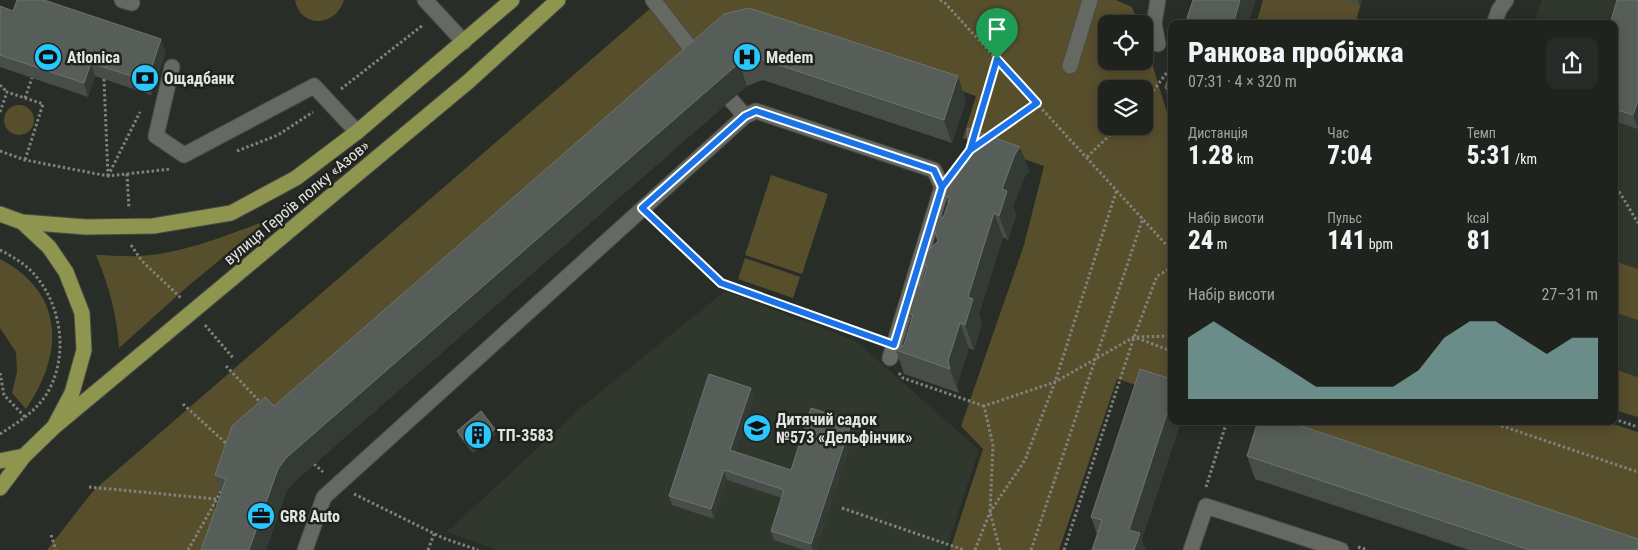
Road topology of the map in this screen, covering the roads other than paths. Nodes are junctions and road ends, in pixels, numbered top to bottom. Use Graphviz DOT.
graph roads {
  1 [pos="425,0"];
  2 [pos="512,0"];
  3 [pos="558,0"];
  4 [pos="653,0"];
  5 [pos="1090,0"];
  6 [pos="1158,0"];
  7 [pos="1506,0"];
  8 [pos="1496,20"];
  9 [pos="464,42"];
  10 [pos="1158,44"];
  11 [pos="703,63"];
  12 [pos="1070,66"];
  13 [pos="172,67"];
  14 [pos="731,100"];
  15 [pos="745,116"];
  16 [pos="357,132"];
  17 [pos="0,214"];
  18 [pos="22,222"];
  19 [pos="892,352"];
  20 [pos="54,427"];
  21 [pos="24,456"];
  22 [pos="0,461"];
  23 [pos="0,488"];
  24 [pos="305,550"];
  25 [pos="1191,550"];
  26 [pos="1341,550"];
  1 -- 9 [label="lane"];
  2 -- 9 [label="main road, вулиця Героїв полку «Азов»"];
  3 -- 20 [label="main road, вулиця Героїв полку «Азов»"];
  4 -- 11 [label="lane"];
  5 -- 12 [label="lane"];
  6 -- 10 [label="lane"];
  7 -- 8 [label="lane"];
  9 -- 16 [label="main road, вулиця Героїв полку «Азов»"];
  13 -- 16 [label="lane"];
  14 -- 15 [label="lane"];
  15 -- 19 [label="lane"];
  15 -- 24 [label="lane"];
  16 -- 18 [label="main road, вулиця Героїв полку «Азов»"];
  17 -- 18 [label="main road"];
  18 -- 20 [label="main road"];
  20 -- 21 [label="main road"];
  21 -- 22 [label="main road"];
  21 -- 23 [label="main road"];
  25 -- 26 [label="lane"];
}
